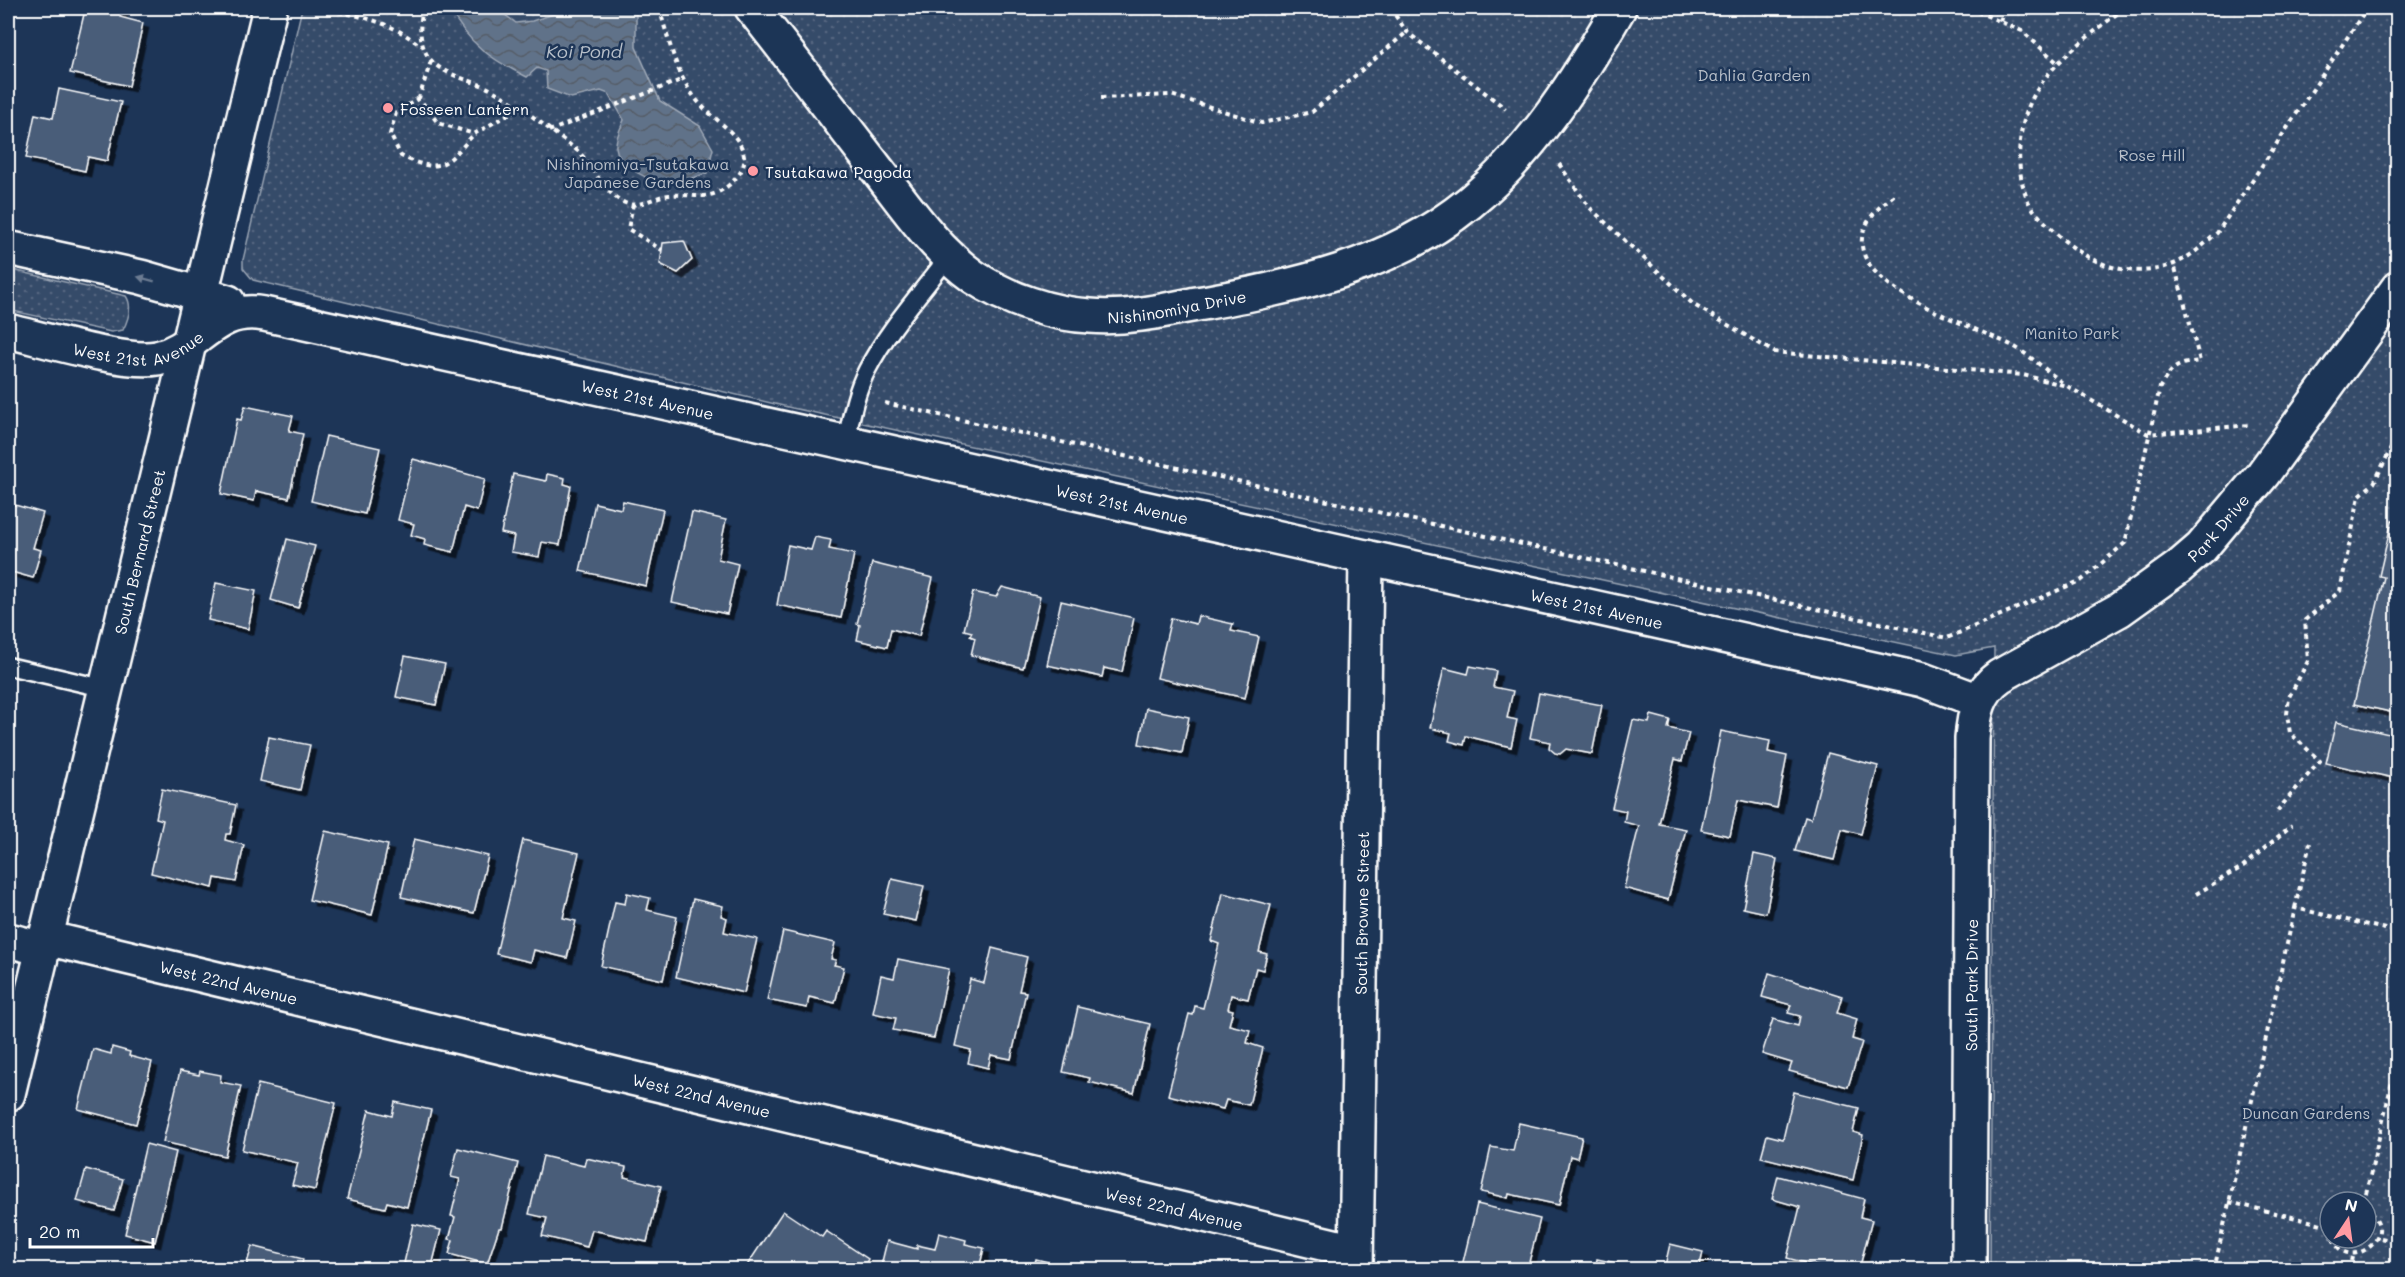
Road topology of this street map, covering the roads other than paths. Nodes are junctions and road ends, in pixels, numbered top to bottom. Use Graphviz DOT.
graph roads {
  1 [pos="270,8"];
  2 [pos="752,8"];
  3 [pos="1619,8"];
  4 [pos="8,248"];
  5 [pos="949,256"];
  6 [pos="2397,288"];
  7 [pos="202,294"];
  8 [pos="264,314"];
  9 [pos="8,331"];
  10 [pos="191,340"];
  11 [pos="846,442"];
  12 [pos="1366,557"];
  13 [pos="8,666"];
  14 [pos="106,689"];
  15 [pos="1979,701"];
  16 [pos="8,940"];
  17 [pos="45,943"];
  18 [pos="8,1094"];
  19 [pos="1355,1260"];
  20 [pos="1969,1269"];
  1 -- 7 [label="street, South Bernard Street"];
  2 -- 5 [label="street, Nishinomiya Drive"];
  3 -- 5 [label="street, Nishinomiya Drive"];
  7 -- 4 [label="street, West 21st Avenue, one-way"];
  5 -- 11 [label="lane"];
  6 -- 15 [label="street, Park Drive"];
  7 -- 8 [label="street, West 21st Avenue"];
  7 -- 10 [label="street, South Bernard Street"];
  8 -- 10 [label="street, West 21st Avenue"];
  8 -- 11 [label="street, West 21st Avenue"];
  9 -- 10 [label="street, West 21st Avenue"];
  10 -- 14 [label="street, South Bernard Street"];
  11 -- 12 [label="street, West 21st Avenue"];
  12 -- 15 [label="street, West 21st Avenue"];
  12 -- 19 [label="street, South Browne Street"];
  13 -- 14 [label="lane"];
  14 -- 17 [label="street, South Bernard Street"];
  15 -- 20 [label="street, South Park Drive"];
  16 -- 17 [label="street, West 22nd Avenue"];
  17 -- 18 [label="street, South Bernard Street"];
  17 -- 19 [label="street, West 22nd Avenue"];
}
